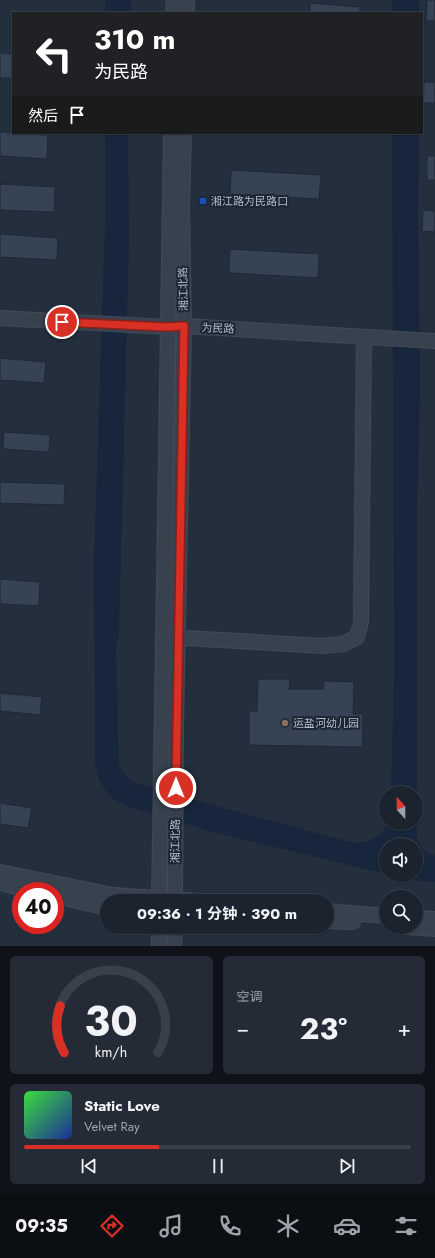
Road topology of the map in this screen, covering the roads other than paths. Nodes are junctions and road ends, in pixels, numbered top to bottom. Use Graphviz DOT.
graph roads {
  1 [pos="174,0"];
  2 [pos="187,0"];
  3 [pos="173,12"];
  4 [pos="187,12"];
  5 [pos="171,134"];
  6 [pos="184,134"];
  7 [pos="0,318"];
  8 [pos="184,326"];
  9 [pos="167,327"];
  10 [pos="364,336"];
  11 [pos="431,341"];
  12 [pos="163,636"];
  13 [pos="178,638"];
  14 [pos="0,872"];
  15 [pos="0,884"];
  16 [pos="12,887"];
  17 [pos="108,894"];
  18 [pos="159,894"];
  19 [pos="175,894"];
  20 [pos="64,898"];
  21 [pos="100,906"];
  22 [pos="334,912"];
  23 [pos="379,915"];
  24 [pos="423,918"];
  25 [pos="435,919"];
  26 [pos="334,921"];
  27 [pos="379,925"];
  28 [pos="423,928"];
  29 [pos="435,929"];
  30 [pos="159,934"];
  31 [pos="175,934"];
  32 [pos="159,946"];
  33 [pos="174,946"];
  1 -- 3 [label="street"];
  2 -- 4 [label="street"];
  5 -- 9 [label="street, 湘江北路"];
  6 -- 8 [label="street, 湘江北路"];
  7 -- 9 [label="street, 为民路"];
  8 -- 9 [label="street, 为民路"];
  8 -- 10 [label="street, 为民路"];
  8 -- 13 [label="street, 湘江北路"];
  9 -- 12 [label="street, 湘江北路"];
  10 -- 11 [label="street, 为民路"];
  10 -- 13 [label="street"];
  12 -- 13 [label="street"];
  12 -- 18 [label="street, 湘江北路"];
  13 -- 19 [label="street, 湘江北路"];
  14 -- 17 [label="street"];
  15 -- 16 [label="street"];
  20 -- 21 [label="street"];
  22 -- 23 [label="street"];
  24 -- 25 [label="street"];
  26 -- 27 [label="street"];
  28 -- 29 [label="street"];
  30 -- 32 [label="street"];
  31 -- 33 [label="street"];
}
